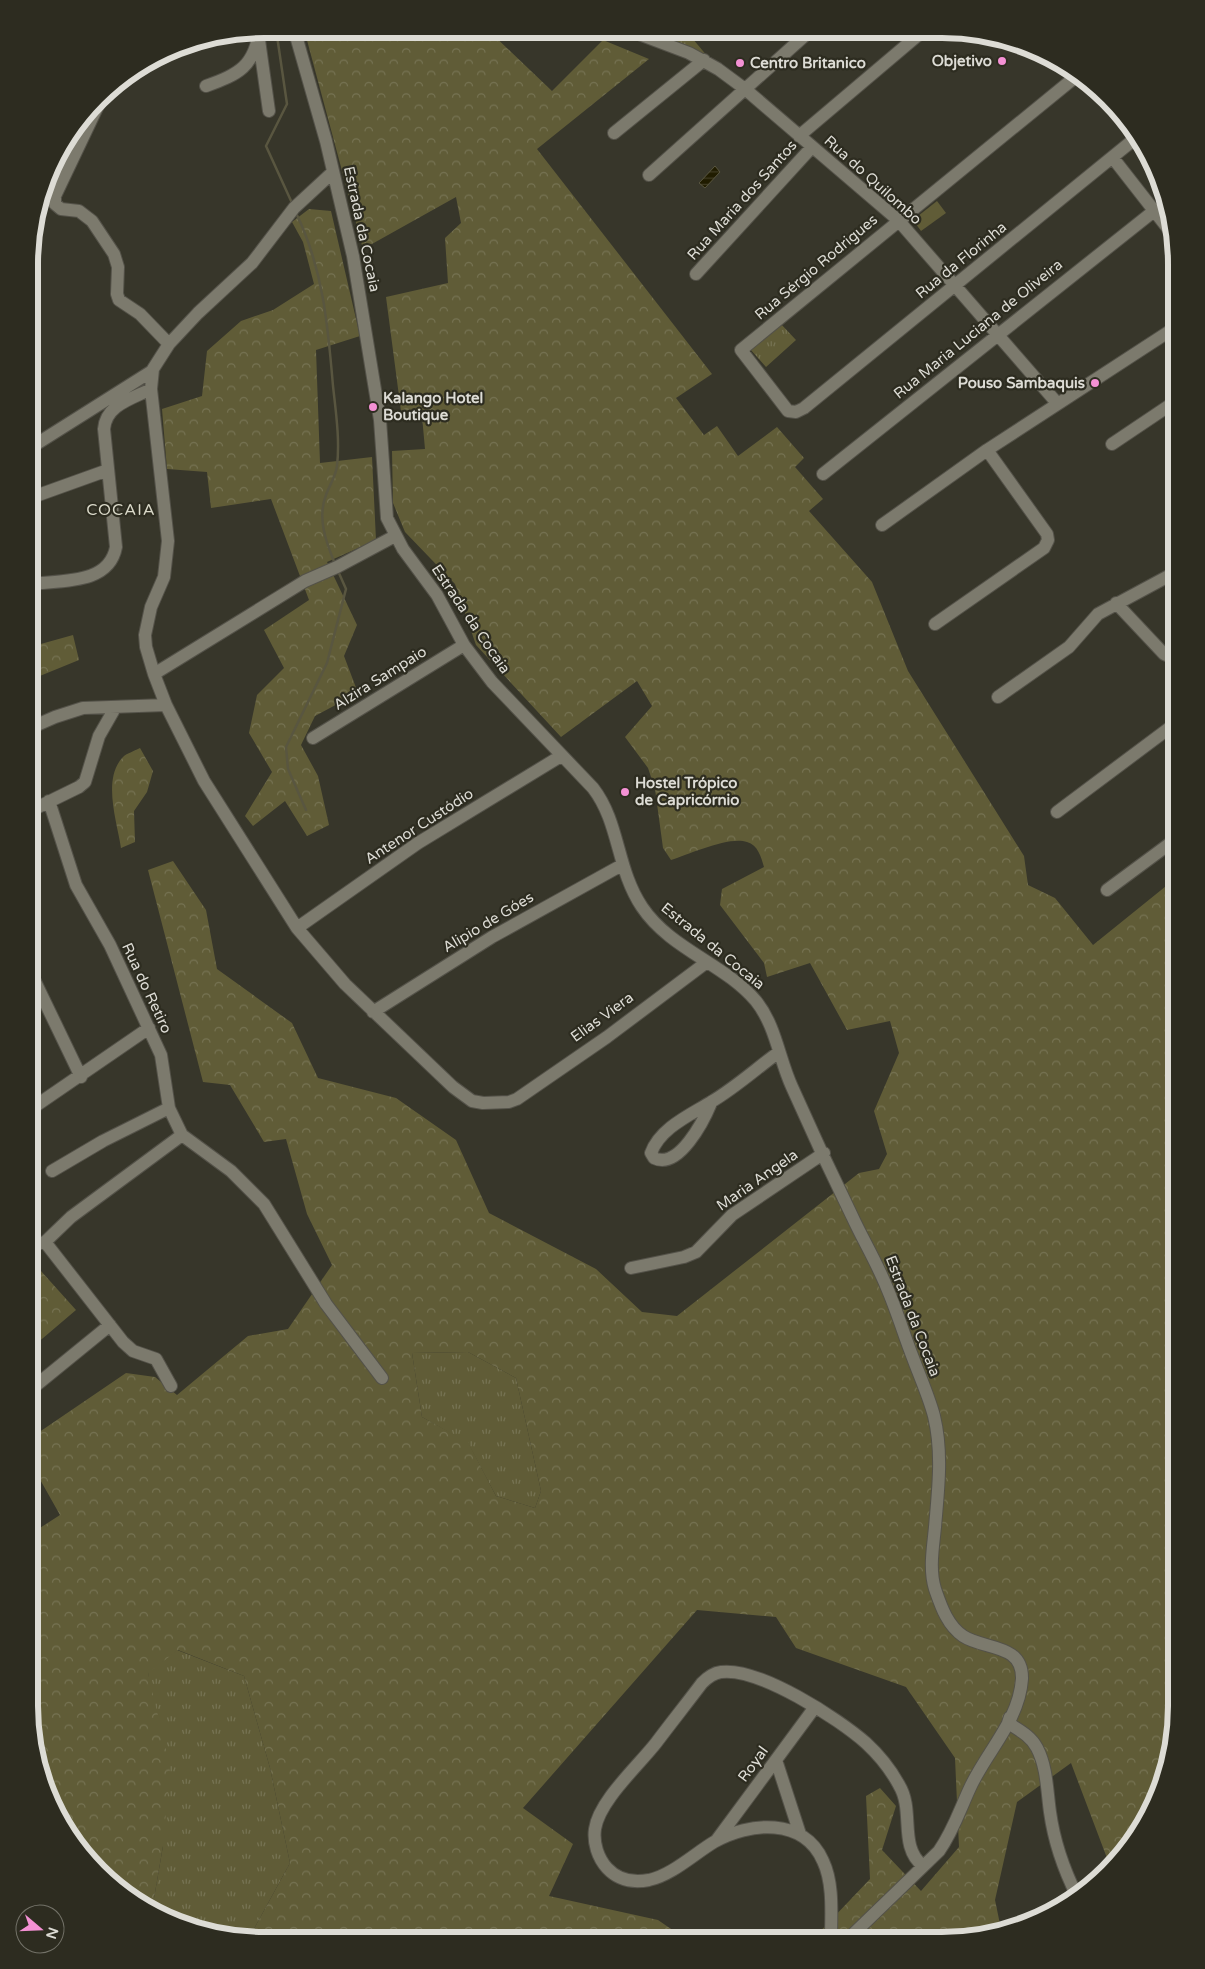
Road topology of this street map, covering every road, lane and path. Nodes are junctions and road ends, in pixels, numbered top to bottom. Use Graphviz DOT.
graph roads {
  1 [pos="257,38"];
  2 [pos="260,38"];
  3 [pos="296,38"];
  4 [pos="648,38"];
  5 [pos="802,38"];
  6 [pos="915,38"];
  7 [pos="704,60"];
  8 [pos="1072,79"];
  9 [pos="206,86"];
  10 [pos="745,89"];
  11 [pos="268,111"];
  12 [pos="94,114"];
  13 [pos="614,133"];
  14 [pos="800,136"];
  15 [pos="1131,142"];
  16 [pos="812,147"];
  17 [pos="1114,158"];
  18 [pos="333,172"];
  19 [pos="649,175"];
  20 [pos="1154,211"];
  21 [pos="898,220"];
  22 [pos="1164,223"];
  23 [pos="696,274"];
  24 [pos="955,286"];
  25 [pos="1168,333"];
  26 [pos="997,334"];
  27 [pos="169,344"];
  28 [pos="152,371"];
  29 [pos="151,389"];
  30 [pos="1057,404"];
  31 [pos="1168,406"];
  32 [pos="804,408"];
  33 [pos="38,443"];
  34 [pos="1112,444"];
  35 [pos="987,450"];
  36 [pos="108,470"];
  37 [pos="823,474"];
  38 [pos="38,495"];
  39 [pos="882,525"];
  40 [pos="395,536"];
  41 [pos="1168,576"];
  42 [pos="38,583"];
  43 [pos="1116,603"];
  44 [pos="935,624"];
  45 [pos="464,645"];
  46 [pos="1168,656"];
  47 [pos="154,674"];
  48 [pos="998,697"];
  49 [pos="166,705"];
  50 [pos="115,708"];
  51 [pos="38,724"];
  52 [pos="1168,729"];
  53 [pos="313,738"];
  54 [pos="561,756"];
  55 [pos="49,801"];
  56 [pos="38,807"];
  57 [pos="1058,812"];
  58 [pos="1168,845"];
  59 [pos="622,865"];
  60 [pos="1107,890"];
  61 [pos="297,928"];
  62 [pos="707,962"];
  63 [pos="38,988"];
  64 [pos="373,1012"];
  65 [pos="149,1028"];
  66 [pos="779,1052"];
  67 [pos="80,1077"];
  68 [pos="711,1103"];
  69 [pos="38,1104"];
  70 [pos="169,1108"];
  71 [pos="182,1135"];
  72 [pos="824,1153"];
  73 [pos="52,1171"];
  74 [pos="46,1242"];
  75 [pos="38,1243"];
  76 [pos="631,1268"];
  77 [pos="110,1325"];
  78 [pos="382,1378"];
  79 [pos="38,1384"];
  80 [pos="171,1386"];
  81 [pos="815,1707"];
  82 [pos="1008,1723"];
  83 [pos="776,1760"];
  84 [pos="800,1834"];
  85 [pos="716,1841"];
  86 [pos="923,1866"];
  87 [pos="1074,1888"];
  88 [pos="831,1932"];
  89 [pos="855,1932"];
  1 -- 9 [label="street"];
  2 -- 11 [label="street"];
  3 -- 18 [label="street, Estrada da Cocaia"];
  4 -- 7 [label="street, Rua do Quilombo"];
  5 -- 10 [label="street"];
  6 -- 14 [label="street"];
  7 -- 10 [label="street, Rua do Quilombo"];
  7 -- 13 [label="street"];
  8 -- 21 [label="street, Rua Sérgio Rodrigues"];
  10 -- 14 [label="street, Rua do Quilombo"];
  10 -- 19 [label="street"];
  12 -- 27 [label="street"];
  14 -- 16 [label="street, Rua do Quilombo"];
  15 -- 17 [label="street, Rua da Florinha"];
  16 -- 21 [label="street, Rua do Quilombo"];
  16 -- 23 [label="street, Rua Maria dos Santos"];
  17 -- 20 [label="street"];
  17 -- 24 [label="street, Rua da Florinha"];
  18 -- 27 [label="street"];
  18 -- 40 [label="street, Estrada da Cocaia"];
  20 -- 22 [label="street"];
  20 -- 26 [label="street, Rua Maria Luciana de Oliveira"];
  21 -- 24 [label="street, Rua do Quilombo"];
  21 -- 32 [label="street, Rua Sérgio Rodrigues"];
  24 -- 26 [label="street, Rua do Quilombo"];
  24 -- 32 [label="street, Rua da Florinha"];
  25 -- 30 [label="street"];
  26 -- 30 [label="street, Rua do Quilombo"];
  26 -- 37 [label="street, Rua Maria Luciana de Oliveira"];
  27 -- 28 [label="street"];
  28 -- 29 [label="street"];
  28 -- 33 [label="street"];
  29 -- 36 [label="street"];
  29 -- 47 [label="street"];
  30 -- 35 [label="street"];
  31 -- 34 [label="street"];
  35 -- 39 [label="street"];
  35 -- 44 [label="street"];
  36 -- 38 [label="street"];
  36 -- 42 [label="street"];
  40 -- 45 [label="street, Estrada da Cocaia"];
  40 -- 47 [label="street"];
  41 -- 43 [label="street"];
  43 -- 46 [label="street"];
  43 -- 48 [label="street"];
  45 -- 53 [label="street, Alzira Sampaio"];
  45 -- 54 [label="street, Estrada da Cocaia"];
  47 -- 49 [label="street"];
  49 -- 50 [label="street"];
  49 -- 61 [label="street"];
  50 -- 51 [label="street"];
  50 -- 55 [label="street"];
  52 -- 57 [label="street"];
  54 -- 59 [label="street, Estrada da Cocaia"];
  54 -- 61 [label="street, Antenor Custódio"];
  55 -- 56 [label="street"];
  55 -- 65 [label="street, Rua do Retiro"];
  58 -- 60 [label="street"];
  59 -- 62 [label="street, Estrada da Cocaia"];
  59 -- 64 [label="street, Alipio de Góes"];
  61 -- 64 [label="street"];
  62 -- 64 [label="street"];
  62 -- 66 [label="street, Estrada da Cocaia"];
  63 -- 67 [label="street"];
  65 -- 67 [label="street"];
  65 -- 70 [label="street, Rua do Retiro"];
  66 -- 68 [label="street"];
  66 -- 72 [label="street, Estrada da Cocaia"];
  67 -- 69 [label="street"];
  68 -- 68 [label="street"];
  70 -- 71 [label="street, Rua do Retiro"];
  70 -- 73 [label="street"];
  71 -- 74 [label="street"];
  71 -- 78 [label="street, Rua do Retiro"];
  72 -- 76 [label="street, Maria Angela"];
  72 -- 82 [label="street, Estrada da Cocaia"];
  74 -- 75 [label="street"];
  74 -- 77 [label="street"];
  77 -- 79 [label="street"];
  77 -- 80 [label="street"];
  81 -- 83 [label="street, Royal"];
  81 -- 85 [label="street"];
  81 -- 86 [label="street"];
  82 -- 86 [label="street, Estrada da Cocaia"];
  82 -- 87 [label="street"];
  83 -- 84 [label="street"];
  83 -- 85 [label="street, Royal"];
  84 -- 85 [label="street"];
  84 -- 88 [label="street"];
  86 -- 89 [label="street, Estrada da Cocaia"];
}
